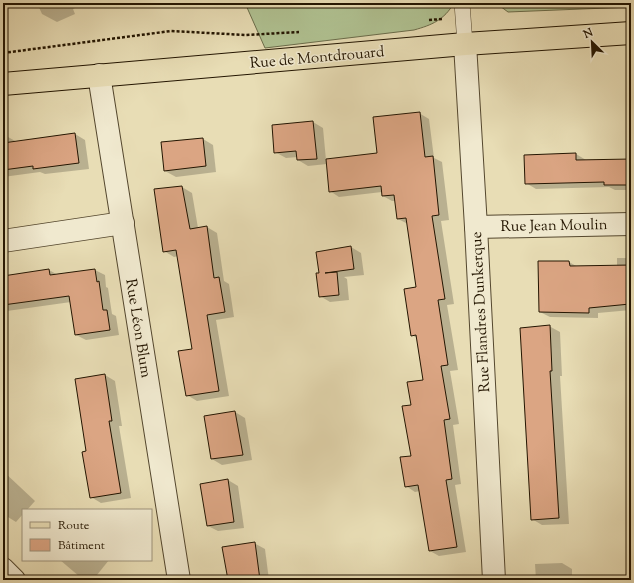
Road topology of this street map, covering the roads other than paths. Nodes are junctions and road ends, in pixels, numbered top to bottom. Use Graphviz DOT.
graph roads {
  1 [pos="462,9"];
  2 [pos="631,33"];
  3 [pos="465,44"];
  4 [pos="99,75"];
  5 [pos="3,84"];
  6 [pos="123,223"];
  7 [pos="631,224"];
  8 [pos="476,226"];
  9 [pos="3,241"];
  10 [pos="3,569"];
  11 [pos="14,580"];
  12 [pos="179,580"];
  13 [pos="494,580"];
  1 -- 3 [label="lane"];
  2 -- 3 [label="main road, Rue de Montdrouard"];
  3 -- 4 [label="main road, Rue de Montdrouard"];
  3 -- 8 [label="street, Rue Flandres Dunkerque"];
  4 -- 5 [label="main road, Rue de Montdrouard"];
  4 -- 6 [label="street, Rue Léon Blum"];
  6 -- 9 [label="street"];
  6 -- 12 [label="street, Rue Léon Blum"];
  7 -- 8 [label="street, Rue Jean Moulin"];
  8 -- 13 [label="street, Rue Flandres Dunkerque"];
  10 -- 11 [label="street"];
}
